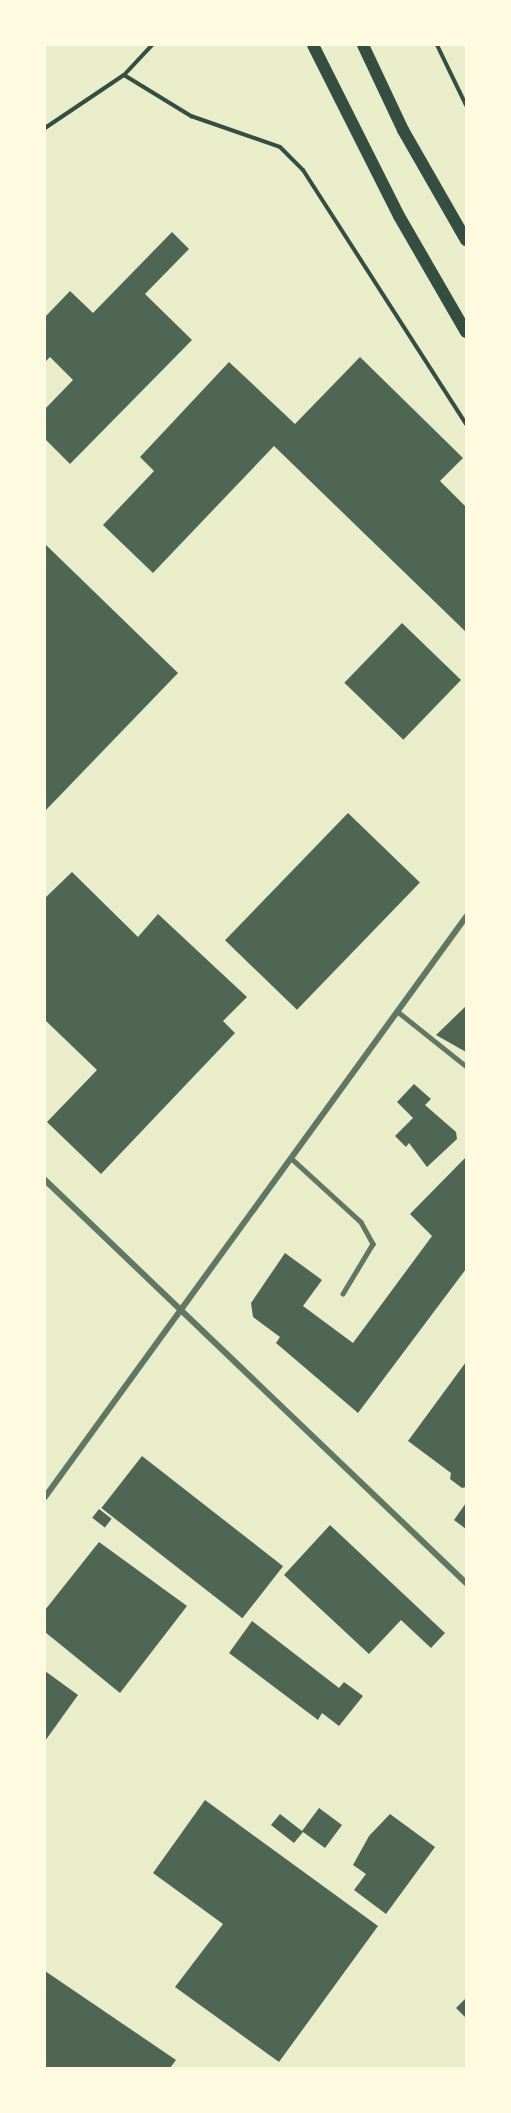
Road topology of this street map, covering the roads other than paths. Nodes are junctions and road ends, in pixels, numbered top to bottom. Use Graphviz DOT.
graph roads {
  1 [pos="313,45"];
  2 [pos="363,45"];
  3 [pos="466,240"];
  4 [pos="466,332"];
  5 [pos="466,916"];
  6 [pos="397,1011"];
  7 [pos="466,1066"];
  8 [pos="291,1158"];
  9 [pos="45,1180"];
  10 [pos="343,1294"];
  11 [pos="180,1310"];
  12 [pos="45,1497"];
  13 [pos="466,1583"];
  1 -- 4 [label="main road"];
  2 -- 3 [label="main road"];
  5 -- 6 [label="street"];
  6 -- 7 [label="lane"];
  6 -- 8 [label="street"];
  8 -- 10 [label="lane"];
  8 -- 11 [label="street"];
  9 -- 11 [label="street"];
  11 -- 12 [label="street"];
  11 -- 13 [label="street"];
}
